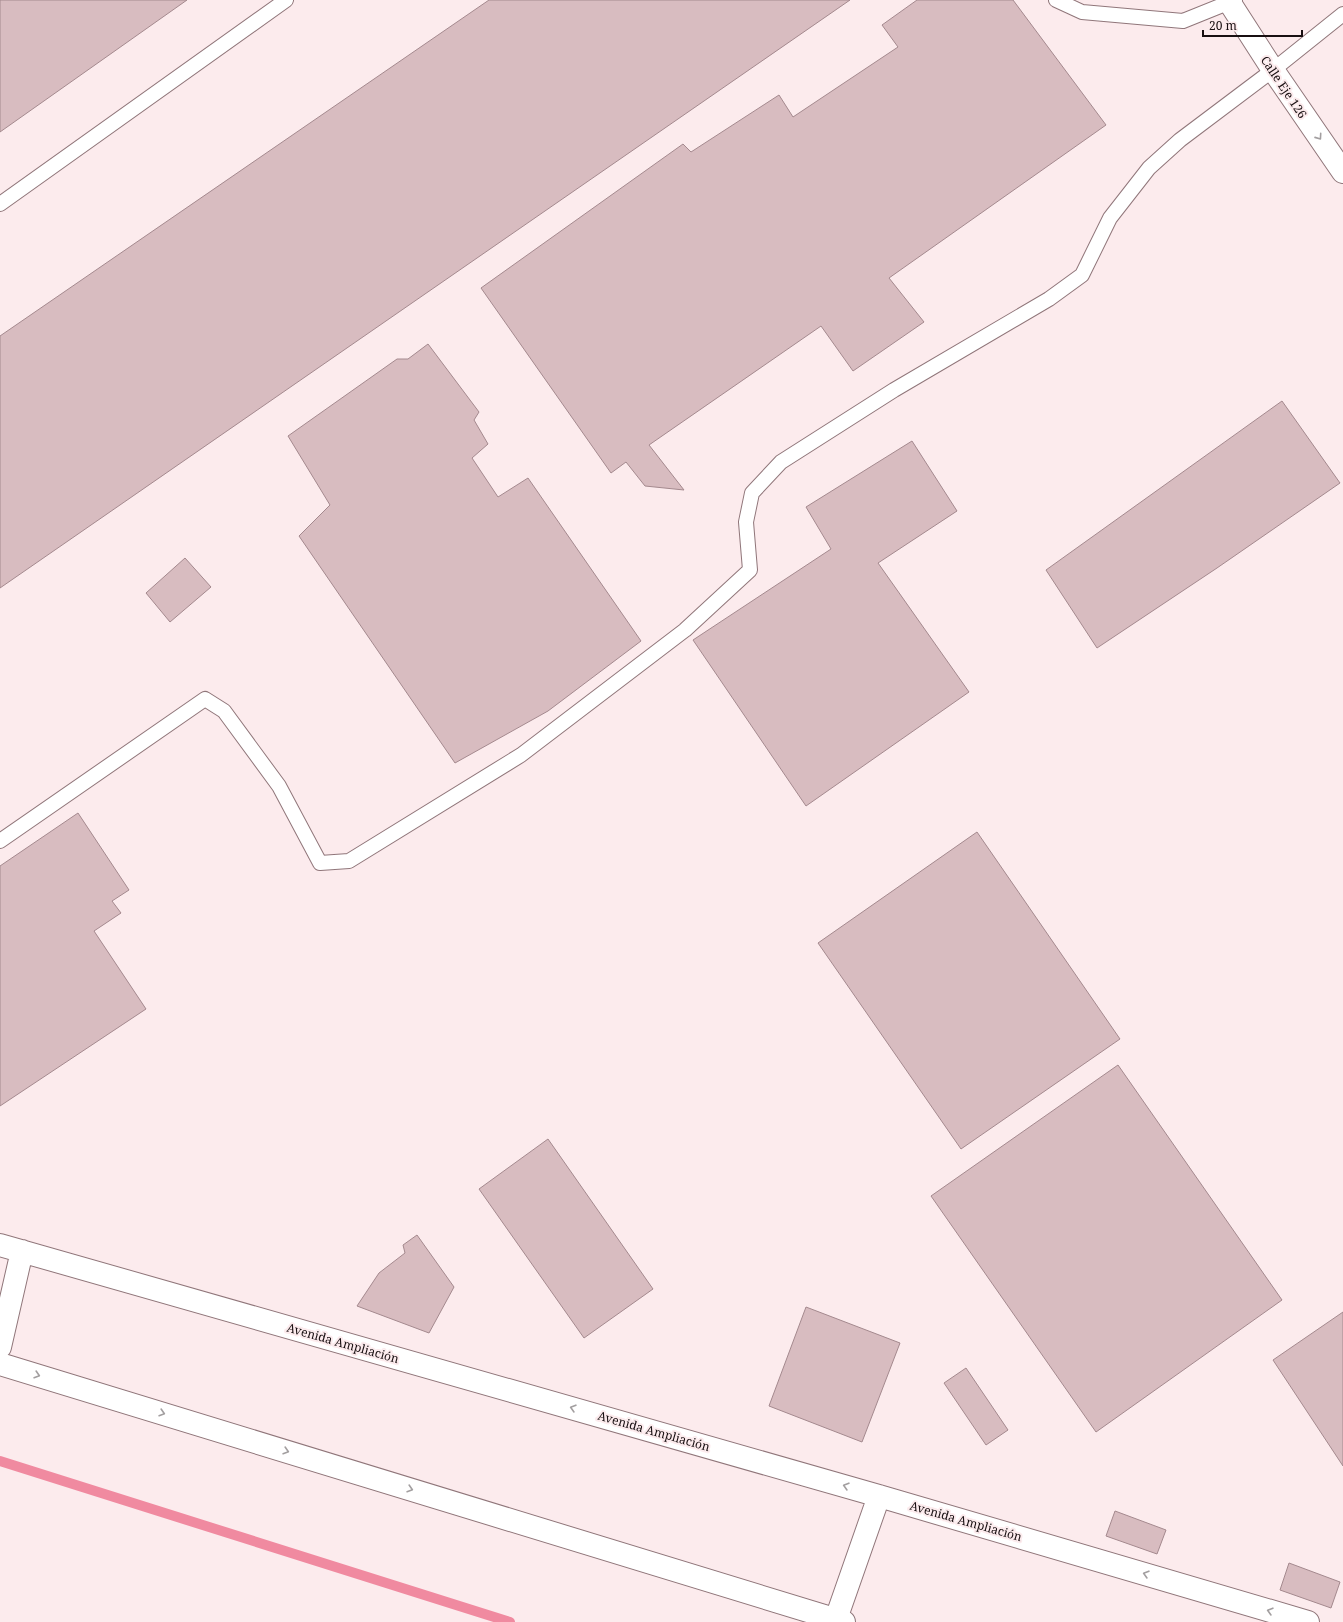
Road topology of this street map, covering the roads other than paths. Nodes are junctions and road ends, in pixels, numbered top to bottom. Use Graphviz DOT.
graph roads {
  1 [pos="286,0"];
  2 [pos="1056,0"];
  3 [pos="1231,1"];
  4 [pos="1343,14"];
  5 [pos="1272,70"];
  6 [pos="1343,172"];
  7 [pos="0,204"];
  8 [pos="0,841"];
  9 [pos="0,1245"];
  10 [pos="22,1251"];
  11 [pos="0,1347"];
  12 [pos="0,1364"];
  13 [pos="879,1496"];
  14 [pos="840,1621"];
  15 [pos="1308,1622"];
  1 -- 7 [label="lane"];
  2 -- 3 [label="lane"];
  3 -- 5 [label="street, Calle Eje 126"];
  4 -- 5 [label="lane"];
  5 -- 6 [label="street, Calle Eje 126, one-way"];
  5 -- 8 [label="lane"];
  9 -- 10 [label="street, Avenida Ampliación"];
  10 -- 11 [label="street"];
  13 -- 10 [label="street, Avenida Ampliación, one-way"];
  12 -- 14 [label="street, one-way"];
  13 -- 14 [label="street"];
  15 -- 13 [label="street, Avenida Ampliación, one-way"];
}
